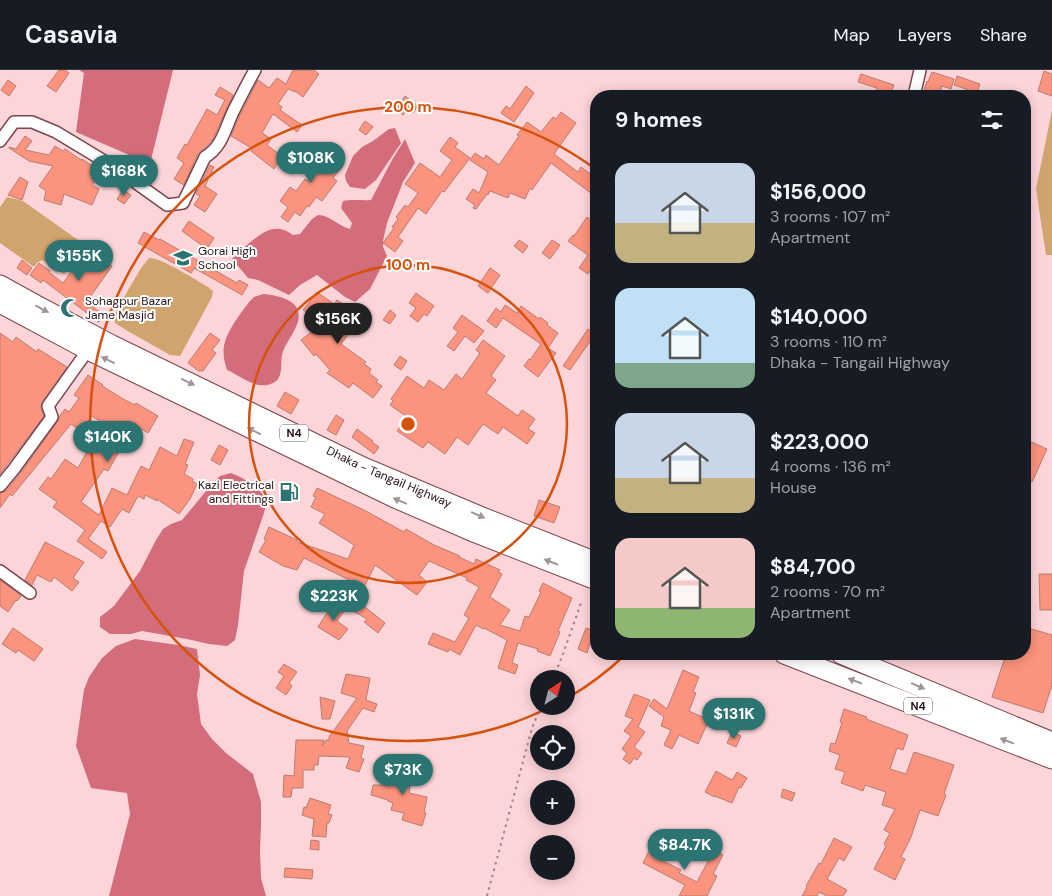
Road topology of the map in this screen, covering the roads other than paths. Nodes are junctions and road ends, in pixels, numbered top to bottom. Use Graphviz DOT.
graph roads {
  1 [pos="255,70"];
  2 [pos="920,70"];
  3 [pos="915,90"];
  4 [pos="0,141"];
  5 [pos="0,285"];
  6 [pos="0,303"];
  7 [pos="88,350"];
  8 [pos="0,486"];
  9 [pos="590,560"];
  10 [pos="0,571"];
  11 [pos="590,578"];
  12 [pos="30,593"];
  13 [pos="800,660"];
  14 [pos="856,660"];
  15 [pos="897,677"];
  16 [pos="890,695"];
  17 [pos="1052,742"];
  18 [pos="1052,759"];
  1 -- 4 [label="street"];
  2 -- 3 [label="street"];
  5 -- 9 [label="highway, Dhaka - Tangail Highway / N4, one-way"];
  6 -- 7 [label="highway, Dhaka - Tangail Highway / N4"];
  7 -- 8 [label="street"];
  11 -- 7 [label="highway, Dhaka - Tangail Highway / N4, one-way"];
  10 -- 12 [label="street"];
  16 -- 13 [label="highway, N4, one-way"];
  14 -- 15 [label="highway, N4"];
  15 -- 16 [label="highway"];
  15 -- 17 [label="highway, N4, one-way"];
  18 -- 16 [label="highway, N4, one-way"];
}
